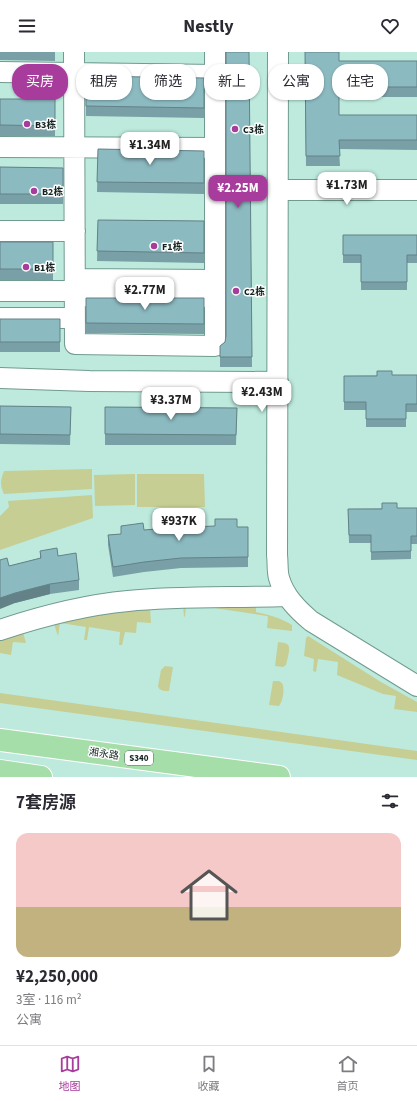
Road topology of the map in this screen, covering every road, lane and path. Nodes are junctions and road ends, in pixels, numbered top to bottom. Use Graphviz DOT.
graph roads {
  1 [pos="74,52"];
  2 [pos="215,52"];
  3 [pos="278,52"];
  4 [pos="215,64"];
  5 [pos="0,72"];
  6 [pos="74,73"];
  7 [pos="204,75"];
  8 [pos="215,100"];
  9 [pos="0,147"];
  10 [pos="75,147"];
  11 [pos="215,148"];
  12 [pos="278,190"];
  13 [pos="417,190"];
  14 [pos="0,231"];
  15 [pos="75,231"];
  16 [pos="215,288"];
  17 [pos="75,289"];
  18 [pos="0,291"];
  19 [pos="0,318"];
  20 [pos="75,318"];
  21 [pos="0,378"];
  22 [pos="278,382"];
  23 [pos="286,596"];
  24 [pos="0,630"];
  25 [pos="417,686"];
  26 [pos="0,740"];
  27 [pos="0,771"];
  28 [pos="41,777"];
  29 [pos="279,777"];
  1 -- 6 [label="street"];
  2 -- 4 [label="street"];
  3 -- 12 [label="street"];
  5 -- 6 [label="street"];
  6 -- 7 [label="street"];
  6 -- 10 [label="street"];
  8 -- 11 [label="street"];
  9 -- 10 [label="street"];
  10 -- 11 [label="street"];
  10 -- 15 [label="street"];
  11 -- 16 [label="street"];
  12 -- 13 [label="street"];
  12 -- 22 [label="street"];
  14 -- 15 [label="street"];
  15 -- 17 [label="street"];
  16 -- 17 [label="street"];
  16 -- 20 [label="street"];
  17 -- 18 [label="street"];
  17 -- 20 [label="street"];
  19 -- 20 [label="street"];
  21 -- 22 [label="street"];
  22 -- 23 [label="street"];
  23 -- 24 [label="street"];
  23 -- 25 [label="street"];
  26 -- 29 [label="main road, 湘永路 / S340"];
  27 -- 28 [label="main road"];
}
